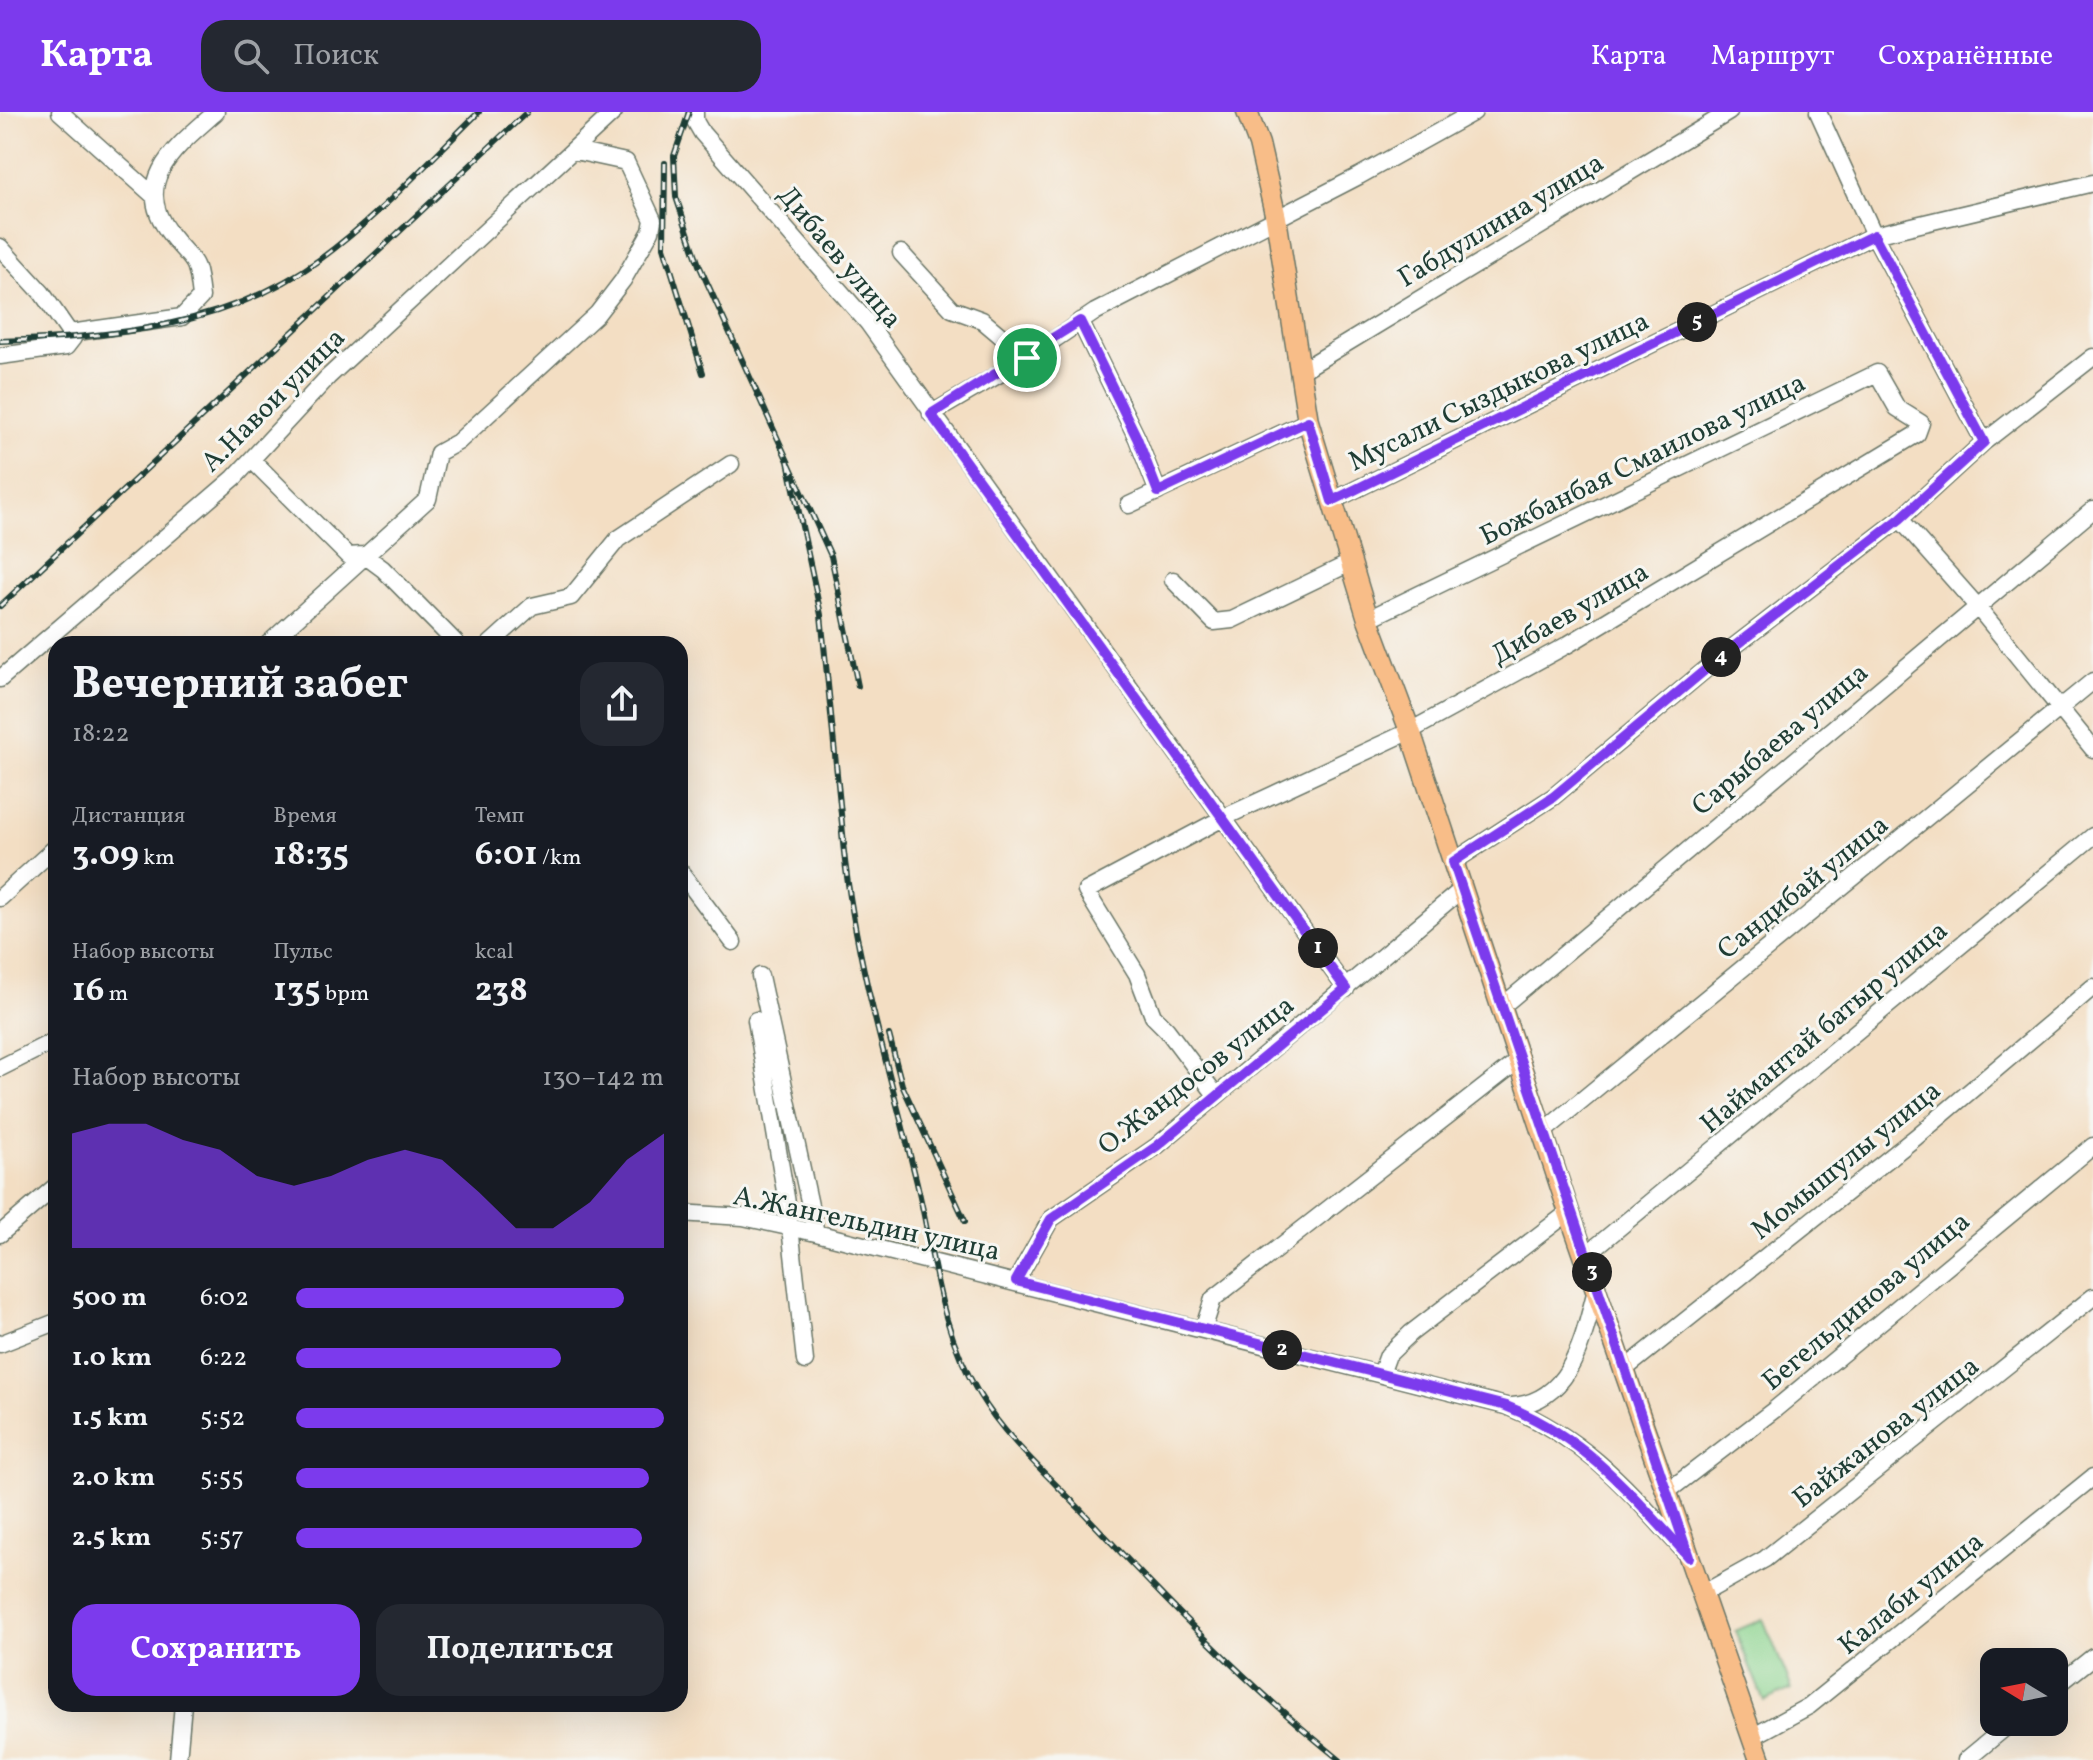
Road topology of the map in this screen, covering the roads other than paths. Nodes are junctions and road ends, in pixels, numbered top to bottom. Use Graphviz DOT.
graph roads {
  1 [pos="60,112"];
  2 [pos="216,112"];
  3 [pos="614,112"];
  4 [pos="695,112"];
  5 [pos="1247,112"];
  6 [pos="1474,112"];
  7 [pos="1729,112"];
  8 [pos="1818,112"];
  9 [pos="575,151"];
  10 [pos="2093,183"];
  11 [pos="154,196"];
  12 [pos="1276,218"];
  13 [pos="1874,235"];
  14 [pos="0,247"];
  15 [pos="901,253"];
  16 [pos="1080,321"];
  17 [pos="68,340"];
  18 [pos="0,356"];
  19 [pos="2093,357"];
  20 [pos="1027,358"];
  21 [pos="1299,372"];
  22 [pos="931,414"];
  23 [pos="1308,421"];
  24 [pos="1921,423"];
  25 [pos="1984,442"];
  26 [pos="252,460"];
  27 [pos="731,464"];
  28 [pos="1158,492"];
  29 [pos="1332,501"];
  30 [pos="1129,505"];
  31 [pos="2093,510"];
  32 [pos="1900,519"];
  33 [pos="364,555"];
  34 [pos="1352,562"];
  35 [pos="1173,580"];
  36 [pos="1976,605"];
  37 [pos="1368,619"];
  38 [pos="49,636"];
  39 [pos="277,636"];
  40 [pos="449,636"];
  41 [pos="499,636"];
  42 [pos="48,637"];
  43 [pos="0,679"];
  44 [pos="2093,681"];
  45 [pos="2059,710"];
  46 [pos="1410,731"];
  47 [pos="2093,749"];
  48 [pos="1225,817"];
  49 [pos="2093,836"];
  50 [pos="48,854"];
  51 [pos="1453,862"];
  52 [pos="688,882"];
  53 [pos="1461,890"];
  54 [pos="0,898"];
  55 [pos="733,942"];
  56 [pos="760,976"];
  57 [pos="2093,987"];
  58 [pos="1346,989"];
  59 [pos="1500,1008"];
  60 [pos="756,1020"];
  61 [pos="48,1044"];
  62 [pos="1519,1060"];
  63 [pos="0,1068"];
  64 [pos="1216,1095"];
  65 [pos="1543,1132"];
  66 [pos="2093,1146"];
  67 [pos="48,1193"];
  68 [pos="1569,1212"];
  69 [pos="688,1214"];
  70 [pos="787,1228"];
  71 [pos="816,1233"];
  72 [pos="0,1234"];
  73 [pos="1586,1255"];
  74 [pos="1016,1281"];
  75 [pos="1597,1286"];
  76 [pos="2093,1297"];
  77 [pos="48,1325"];
  78 [pos="1203,1330"];
  79 [pos="0,1344"];
  80 [pos="805,1361"];
  81 [pos="1626,1368"];
  82 [pos="1381,1374"];
  83 [pos="1506,1406"];
  84 [pos="2093,1477"];
  85 [pos="1668,1491"];
  86 [pos="1689,1557"];
  87 [pos="1702,1594"];
  88 [pos="2093,1657"];
  89 [pos="2068,1677"];
  90 [pos="182,1712"];
  91 [pos="1995,1736"];
  92 [pos="1752,1737"];
  93 [pos="178,1760"];
  94 [pos="1760,1760"];
  95 [pos="1966,1760"];
  1 -- 11 [label="street"];
  2 -- 11 [label="street"];
  3 -- 9 [label="street, А.Навои улица"];
  4 -- 22 [label="street, Дибаев улица"];
  5 -- 12 [label="main road"];
  6 -- 12 [label="street"];
  7 -- 21 [label="street, Габдуллина улица"];
  8 -- 13 [label="street"];
  9 -- 26 [label="street, А.Навои улица"];
  9 -- 33 [label="street"];
  10 -- 13 [label="street, Мусали Сыздыкова улица"];
  11 -- 17 [label="street"];
  12 -- 16 [label="street"];
  12 -- 21 [label="main road"];
  13 -- 25 [label="street"];
  13 -- 29 [label="street, Мусали Сыздыкова улица"];
  14 -- 17 [label="street"];
  15 -- 20 [label="street, Дибаев улица"];
  16 -- 20 [label="street"];
  16 -- 28 [label="street"];
  17 -- 18 [label="street"];
  19 -- 25 [label="street"];
  20 -- 22 [label="street"];
  21 -- 23 [label="main road"];
  22 -- 48 [label="street, Дибаев улица"];
  23 -- 28 [label="street"];
  23 -- 29 [label="main road"];
  24 -- 37 [label="street, Божбанбая Смаилова улица"];
  24 -- 46 [label="street, Дибаев улица"];
  25 -- 32 [label="street"];
  26 -- 33 [label="street"];
  26 -- 38 [label="street, А.Навои улица"];
  27 -- 41 [label="street"];
  28 -- 30 [label="street"];
  29 -- 34 [label="main road"];
  31 -- 36 [label="street, Сарыбаева улица"];
  32 -- 36 [label="street"];
  32 -- 51 [label="street"];
  33 -- 39 [label="street"];
  33 -- 40 [label="street"];
  34 -- 35 [label="street"];
  34 -- 37 [label="main road"];
  36 -- 45 [label="street"];
  36 -- 59 [label="street, Сарыбаева улица"];
  37 -- 46 [label="main road"];
  42 -- 43 [label="street, А.Навои улица"];
  44 -- 45 [label="street, Сандибай улица"];
  45 -- 47 [label="street"];
  45 -- 65 [label="street, Сандибай улица"];
  46 -- 48 [label="street, Дибаев улица"];
  46 -- 51 [label="main road"];
  48 -- 58 [label="street, Дибаев улица"];
  48 -- 64 [label="street, Дибаев улица"];
  49 -- 73 [label="street, Наймантай батыр улица"];
  50 -- 54 [label="street"];
  51 -- 53 [label="main road"];
  52 -- 55 [label="street"];
  53 -- 58 [label="street, О.Жандосов улица"];
  53 -- 59 [label="main road"];
  56 -- 71 [label="street"];
  57 -- 81 [label="street, Момышулы улица"];
  58 -- 64 [label="street, О.Жандосов улица"];
  59 -- 62 [label="main road"];
  60 -- 70 [label="street"];
  61 -- 63 [label="street"];
  62 -- 65 [label="main road"];
  62 -- 78 [label="street"];
  64 -- 74 [label="street, О.Жандосов улица"];
  65 -- 68 [label="main road"];
  66 -- 85 [label="street, Бегельдинова улица"];
  67 -- 72 [label="street"];
  68 -- 73 [label="main road"];
  68 -- 82 [label="street"];
  69 -- 70 [label="street, А.Жангельдин улица"];
  70 -- 71 [label="street, А.Жангельдин улица"];
  70 -- 80 [label="street"];
  71 -- 74 [label="street, А.Жангельдин улица"];
  73 -- 75 [label="main road"];
  74 -- 78 [label="street, А.Жангельдин улица"];
  75 -- 81 [label="main road"];
  75 -- 83 [label="street"];
  76 -- 87 [label="street, Байжанова улица"];
  77 -- 79 [label="street"];
  78 -- 82 [label="street, А.Жангельдин улица"];
  81 -- 85 [label="main road"];
  82 -- 83 [label="street, А.Жангельдин улица"];
  83 -- 86 [label="street, А.Жангельдин улица"];
  84 -- 92 [label="street, Калаби улица"];
  85 -- 86 [label="main road"];
  86 -- 87 [label="main road"];
  87 -- 92 [label="main road"];
  88 -- 89 [label="street"];
  90 -- 93 [label="street"];
  91 -- 95 [label="street"];
  92 -- 94 [label="main road"];
}
